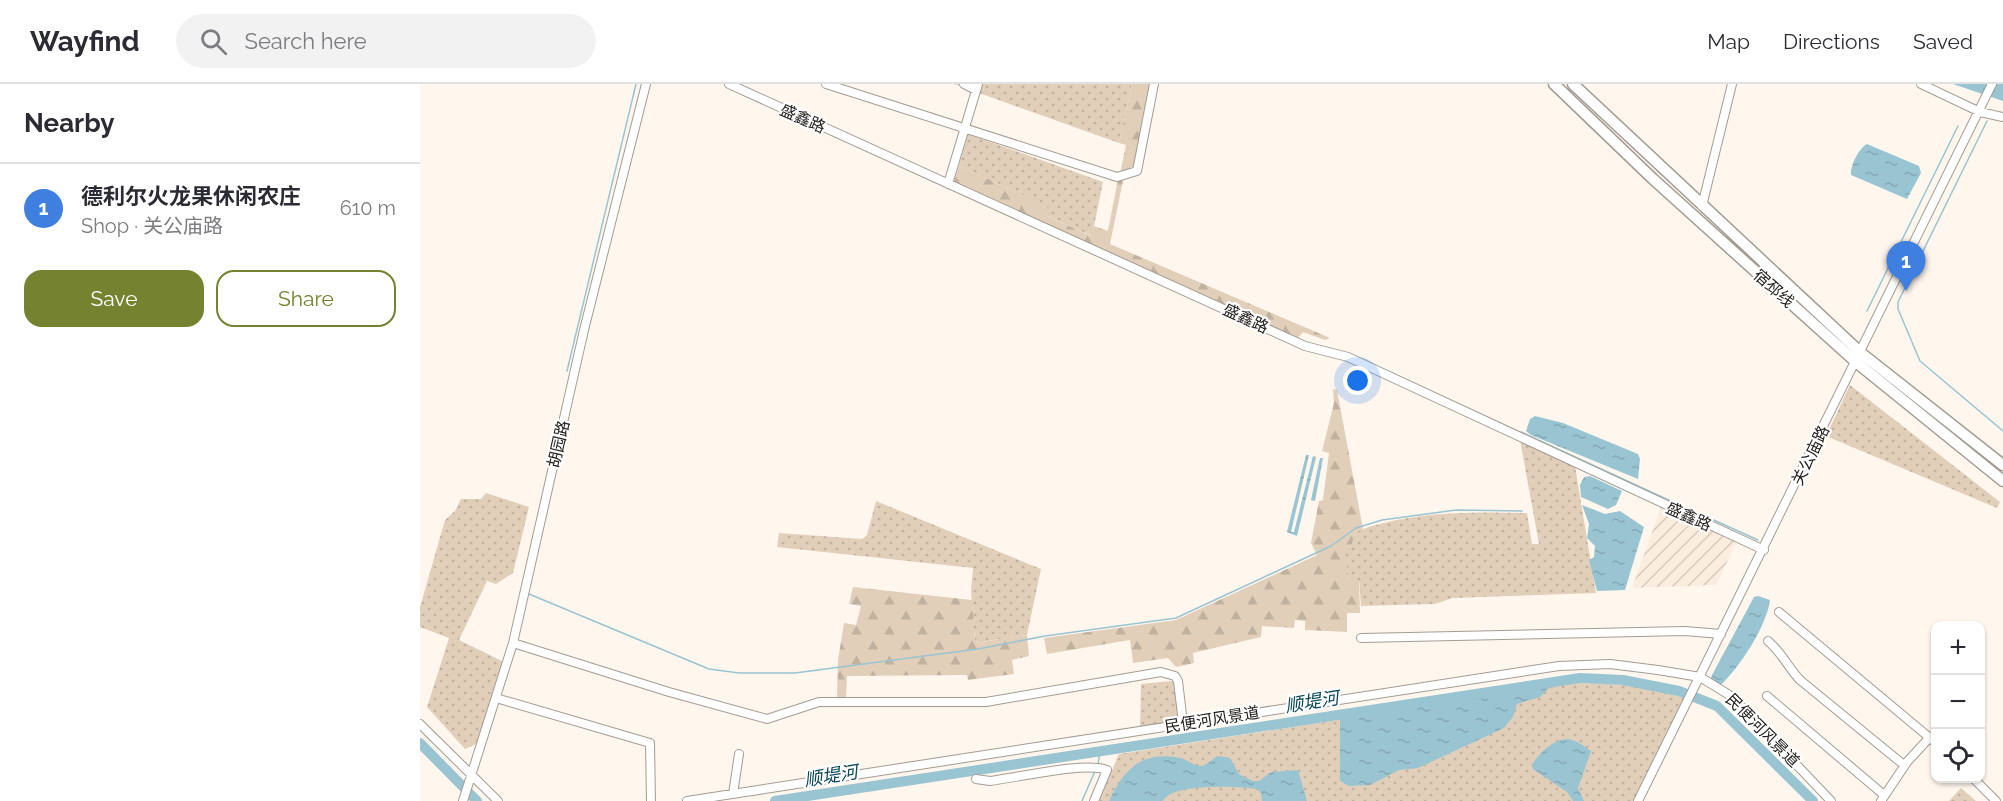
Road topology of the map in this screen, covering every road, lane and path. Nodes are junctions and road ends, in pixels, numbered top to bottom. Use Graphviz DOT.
graph roads {
  1 [pos="646,84"];
  2 [pos="729,84"];
  3 [pos="826,84"];
  4 [pos="964,84"];
  5 [pos="1154,84"];
  6 [pos="1554,84"];
  7 [pos="1573,84"];
  8 [pos="1732,84"];
  9 [pos="1921,84"];
  10 [pos="1992,84"];
  11 [pos="977,87"];
  12 [pos="1981,110"];
  13 [pos="2003,117"];
  14 [pos="964,128"];
  15 [pos="948,184"];
  16 [pos="1702,206"];
  17 [pos="1858,357"];
  18 [pos="2003,465"];
  19 [pos="2003,481"];
  20 [pos="1764,550"];
  21 [pos="1779,612"];
  22 [pos="1720,634"];
  23 [pos="1362,638"];
  24 [pos="1768,641"];
  25 [pos="513,643"];
  26 [pos="1698,680"];
  27 [pos="1767,696"];
  28 [pos="496,698"];
  29 [pos="1183,723"];
  30 [pos="420,724"];
  31 [pos="1931,738"];
  32 [pos="1931,742"];
  33 [pos="739,754"];
  34 [pos="1904,765"];
  35 [pos="471,777"];
  36 [pos="976,779"];
  37 [pos="1977,783"];
  38 [pos="733,794"];
  39 [pos="1883,798"];
  40 [pos="463,801"];
  41 [pos="498,801"];
  42 [pos="651,801"];
  43 [pos="687,801"];
  44 [pos="1094,801"];
  45 [pos="1638,801"];
  46 [pos="1832,801"];
  47 [pos="1996,801"];
  1 -- 25 [label="street, 胡园路"];
  2 -- 15 [label="street, 盛鑫路"];
  3 -- 14 [label="street"];
  4 -- 11 [label="street"];
  5 -- 14 [label="street"];
  6 -- 17 [label="main road, 宿邳线"];
  7 -- 16 [label="main road, 宿邳线"];
  8 -- 16 [label="street"];
  9 -- 12 [label="street"];
  10 -- 12 [label="street, 关公庙路"];
  11 -- 14 [label="street"];
  12 -- 13 [label="street"];
  12 -- 17 [label="street, 关公庙路"];
  14 -- 15 [label="street"];
  15 -- 20 [label="street, 盛鑫路"];
  16 -- 17 [label="main road, 宿邳线"];
  17 -- 18 [label="main road, 宿邳线"];
  17 -- 19 [label="main road, 宿邳线"];
  17 -- 20 [label="street, 关公庙路"];
  20 -- 22 [label="street, 关公庙路"];
  21 -- 31 [label="street"];
  22 -- 23 [label="street"];
  22 -- 26 [label="street, 关公庙路"];
  24 -- 34 [label="street"];
  25 -- 28 [label="street, 胡园路"];
  25 -- 29 [label="street"];
  26 -- 29 [label="street, 民便河风景道"];
  26 -- 45 [label="street, 关公庙路"];
  26 -- 46 [label="street, 民便河风景道"];
  27 -- 39 [label="street"];
  28 -- 35 [label="street, 胡园路"];
  28 -- 42 [label="street"];
  29 -- 38 [label="street, 民便河风景道"];
  30 -- 35 [label="street"];
  32 -- 34 [label="street"];
  33 -- 38 [label="street"];
  34 -- 39 [label="street"];
  35 -- 40 [label="street, 胡园路"];
  35 -- 41 [label="street"];
  36 -- 44 [label="street"];
  37 -- 47 [label="street"];
  38 -- 43 [label="street, 民便河风景道"];
}
